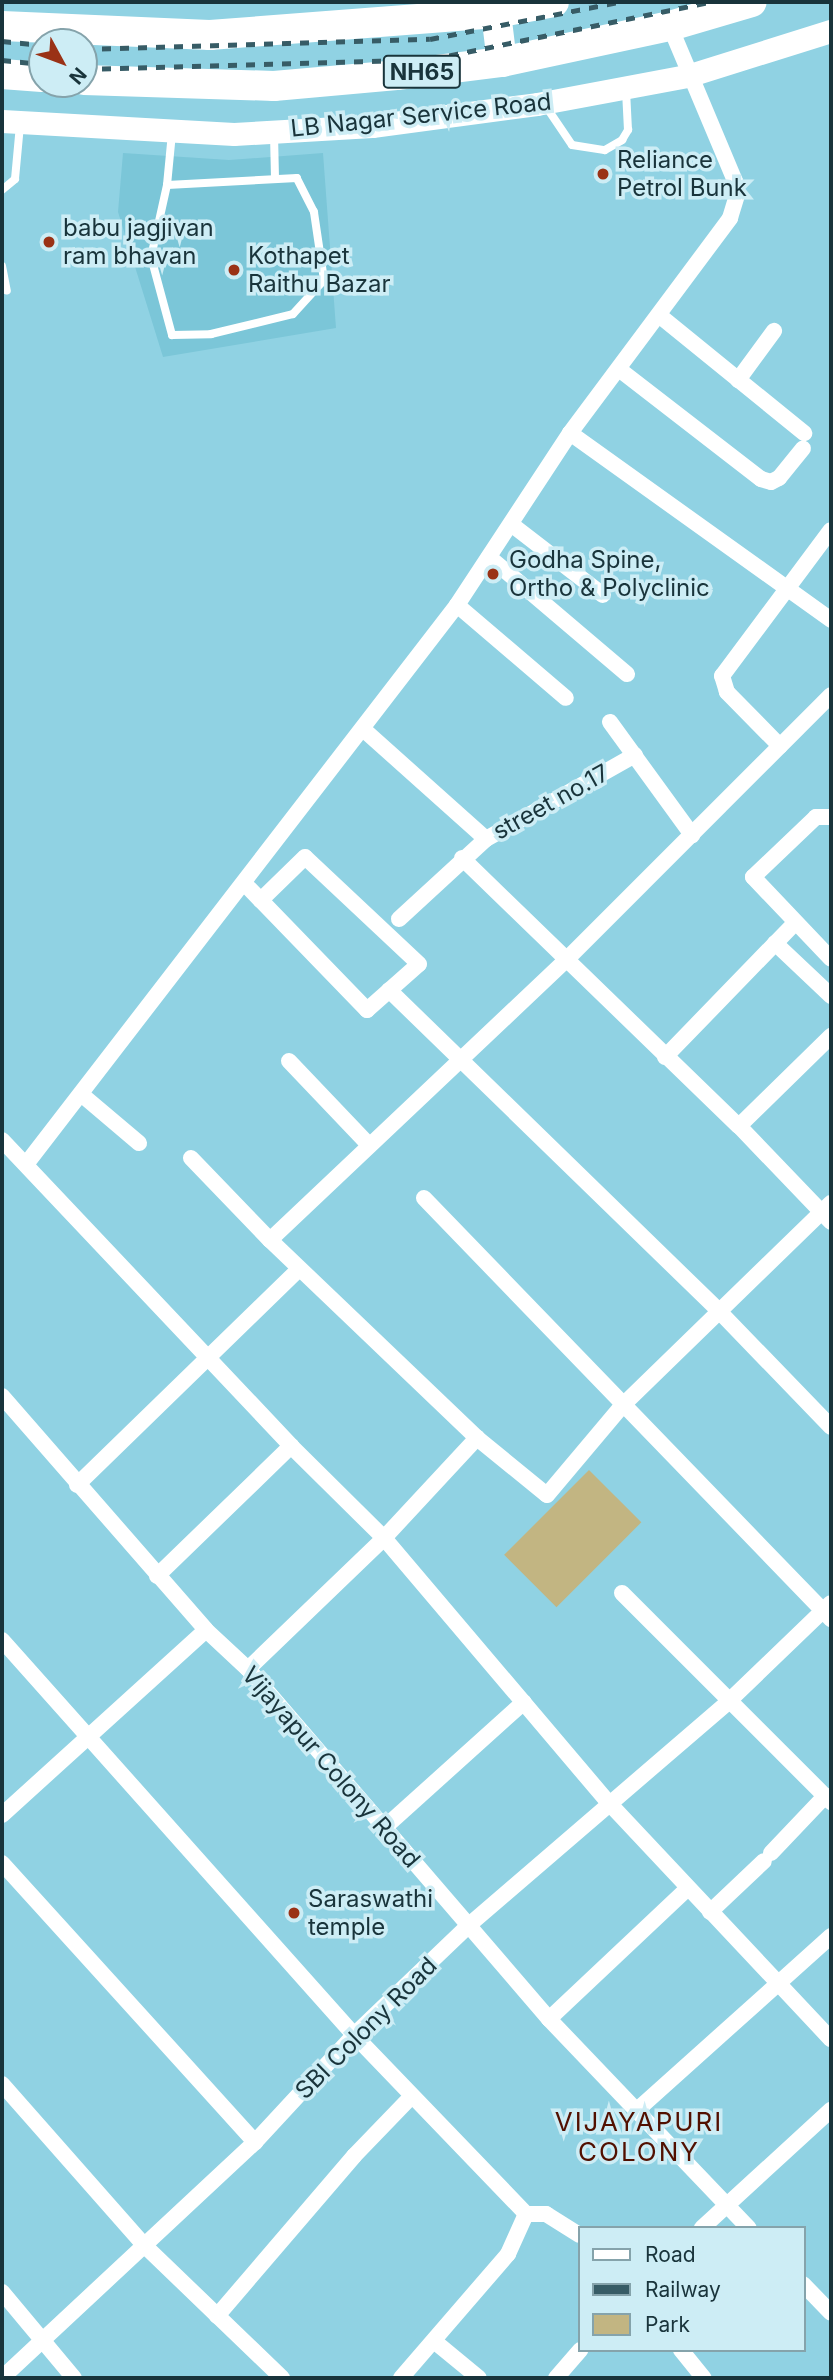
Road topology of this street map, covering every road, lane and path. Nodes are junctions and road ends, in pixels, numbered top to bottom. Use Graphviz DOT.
graph roads {
  1 [pos="554,2"];
  2 [pos="752,2"];
  3 [pos="496,13"];
  4 [pos="2,26"];
  5 [pos="670,26"];
  6 [pos="831,31"];
  7 [pos="502,62"];
  8 [pos="2,74"];
  9 [pos="28,76"];
  10 [pos="687,76"];
  11 [pos="98,80"];
  12 [pos="626,87"];
  13 [pos="543,103"];
  14 [pos="11,122"];
  15 [pos="172,131"];
  16 [pos="274,131"];
  17 [pos="275,178"];
  18 [pos="167,185"];
  19 [pos="2,190"];
  20 [pos="2,266"];
  21 [pos="6,291"];
  22 [pos="660,316"];
  23 [pos="774,331"];
  24 [pos="620,370"];
  25 [pos="738,380"];
  26 [pos="570,433"];
  27 [pos="511,524"];
  28 [pos="831,530"];
  29 [pos="489,556"];
  30 [pos="786,586"];
  31 [pos="603,595"];
  32 [pos="457,605"];
  33 [pos="831,620"];
  34 [pos="626,674"];
  35 [pos="831,695"];
  36 [pos="566,698"];
  37 [pos="610,722"];
  38 [pos="363,729"];
  39 [pos="780,746"];
  40 [pos="635,755"];
  41 [pos="831,817"];
  42 [pos="692,835"];
  43 [pos="486,839"];
  44 [pos="465,855"];
  45 [pos="259,864"];
  46 [pos="244,883"];
  47 [pos="279,883"];
  48 [pos="261,901"];
  49 [pos="399,919"];
  50 [pos="795,923"];
  51 [pos="775,943"];
  52 [pos="831,959"];
  53 [pos="565,961"];
  54 [pos="389,990"];
  55 [pos="830,993"];
  56 [pos="831,1036"];
  57 [pos="665,1057"];
  58 [pos="460,1058"];
  59 [pos="289,1061"];
  60 [pos="80,1094"];
  61 [pos="739,1126"];
  62 [pos="2,1140"];
  63 [pos="139,1143"];
  64 [pos="369,1145"];
  65 [pos="191,1158"];
  66 [pos="27,1163"];
  67 [pos="424,1198"];
  68 [pos="828,1213"];
  69 [pos="270,1240"];
  70 [pos="299,1269"];
  71 [pos="717,1309"];
  72 [pos="207,1358"];
  73 [pos="2,1396"];
  74 [pos="622,1406"];
  75 [pos="831,1427"];
  76 [pos="477,1438"];
  77 [pos="291,1446"];
  78 [pos="77,1485"];
  79 [pos="384,1538"];
  80 [pos="157,1576"];
  81 [pos="622,1593"];
  82 [pos="828,1611"];
  83 [pos="206,1630"];
  84 [pos="2,1640"];
  85 [pos="248,1669"];
  86 [pos="729,1701"];
  87 [pos="524,1702"];
  88 [pos="88,1735"];
  89 [pos="828,1799"];
  90 [pos="609,1803"];
  91 [pos="2,1815"];
  92 [pos="384,1828"];
  93 [pos="2,1863"];
  94 [pos="688,1888"];
  95 [pos="710,1912"];
  96 [pos="469,1926"];
  97 [pos="831,1936"];
  98 [pos="779,1986"];
  99 [pos="549,2018"];
  100 [pos="354,2035"];
  101 [pos="831,2039"];
  102 [pos="2,2084"];
  103 [pos="412,2096"];
  104 [pos="831,2110"];
  105 [pos="636,2111"];
  106 [pos="255,2142"];
  107 [pos="727,2205"];
  108 [pos="526,2214"];
  109 [pos="704,2226"];
  110 [pos="747,2226"];
  111 [pos="578,2234"];
  112 [pos="145,2246"];
  113 [pos="805,2286"];
  114 [pos="2,2292"];
  115 [pos="831,2313"];
  116 [pos="217,2316"];
  117 [pos="42,2340"];
  118 [pos="434,2340"];
  119 [pos="578,2352"];
  120 [pos="683,2352"];
  121 [pos="2,2378"];
  122 [pos="74,2378"];
  123 [pos="282,2378"];
  124 [pos="401,2378"];
  125 [pos="479,2378"];
  126 [pos="556,2378"];
  127 [pos="704,2378"];
  1 -- 3 [label="highway, NH65"];
  2 -- 5 [label="highway, NH65"];
  3 -- 4 [label="highway, NH65"];
  3 -- 7 [label="highway"];
  5 -- 7 [label="highway, NH65"];
  5 -- 10 [label="street"];
  6 -- 10 [label="street, LB Nagar Service Road"];
  7 -- 11 [label="highway, NH65"];
  8 -- 9 [label="highway"];
  10 -- 12 [label="street, LB Nagar Service Road"];
  10 -- 22 [label="street"];
  12 -- 13 [label="street, LB Nagar Service Road"];
  12 -- 13 [label="lane"];
  13 -- 16 [label="street, LB Nagar Service Road"];
  14 -- 15 [label="street, LB Nagar Service Road"];
  14 -- 19 [label="lane"];
  15 -- 16 [label="street, LB Nagar Service Road"];
  15 -- 18 [label="lane"];
  16 -- 17 [label="lane"];
  17 -- 18 [label="lane"];
  17 -- 18 [label="lane"];
  20 -- 21 [label="lane"];
  22 -- 24 [label="street"];
  22 -- 25 [label="street"];
  23 -- 25 [label="street"];
  24 -- 25 [label="street"];
  24 -- 26 [label="street"];
  26 -- 27 [label="street"];
  26 -- 30 [label="street"];
  27 -- 29 [label="street"];
  27 -- 31 [label="street"];
  28 -- 30 [label="street"];
  29 -- 32 [label="street"];
  29 -- 34 [label="street"];
  30 -- 33 [label="street"];
  30 -- 39 [label="street"];
  32 -- 36 [label="street"];
  32 -- 38 [label="street"];
  35 -- 39 [label="street"];
  37 -- 40 [label="street"];
  38 -- 43 [label="street"];
  38 -- 45 [label="street"];
  39 -- 42 [label="street"];
  40 -- 42 [label="street"];
  40 -- 43 [label="street, street no.17"];
  41 -- 50 [label="street"];
  42 -- 53 [label="street"];
  43 -- 44 [label="street, street no.17"];
  44 -- 49 [label="street, street no.17"];
  44 -- 53 [label="street"];
  45 -- 46 [label="street"];
  45 -- 47 [label="street"];
  46 -- 48 [label="street"];
  46 -- 60 [label="street"];
  47 -- 48 [label="street"];
  47 -- 54 [label="street"];
  48 -- 54 [label="street"];
  50 -- 51 [label="street"];
  50 -- 52 [label="street"];
  51 -- 55 [label="street"];
  51 -- 57 [label="street"];
  53 -- 57 [label="street"];
  53 -- 58 [label="street"];
  54 -- 58 [label="street"];
  56 -- 61 [label="street"];
  57 -- 61 [label="street"];
  58 -- 64 [label="street"];
  58 -- 71 [label="street"];
  59 -- 64 [label="street"];
  60 -- 63 [label="street"];
  60 -- 66 [label="street"];
  61 -- 68 [label="street"];
  62 -- 66 [label="street"];
  64 -- 69 [label="street"];
  65 -- 69 [label="street"];
  66 -- 72 [label="street"];
  67 -- 74 [label="street"];
  68 -- 71 [label="street"];
  69 -- 70 [label="street"];
  70 -- 72 [label="street"];
  70 -- 76 [label="street"];
  71 -- 74 [label="street"];
  71 -- 75 [label="street"];
  72 -- 77 [label="street"];
  72 -- 78 [label="street"];
  73 -- 78 [label="street, Vijayapur Colony Road"];
  74 -- 76 [label="street"];
  74 -- 82 [label="street"];
  76 -- 79 [label="street"];
  77 -- 79 [label="street"];
  77 -- 80 [label="street"];
  78 -- 80 [label="street, Vijayapur Colony Road"];
  79 -- 85 [label="street"];
  79 -- 87 [label="street"];
  80 -- 83 [label="street, Vijayapur Colony Road"];
  81 -- 86 [label="street"];
  82 -- 86 [label="street, SBI Colony Road"];
  83 -- 85 [label="street, Vijayapur Colony Road"];
  83 -- 88 [label="street"];
  84 -- 88 [label="street"];
  85 -- 92 [label="street, Vijayapur Colony Road"];
  86 -- 89 [label="street"];
  86 -- 90 [label="street, SBI Colony Road"];
  87 -- 90 [label="street"];
  87 -- 92 [label="street"];
  88 -- 91 [label="street"];
  88 -- 100 [label="street"];
  89 -- 95 [label="street"];
  90 -- 94 [label="street"];
  90 -- 96 [label="street, SBI Colony Road"];
  92 -- 96 [label="street, Vijayapur Colony Road"];
  93 -- 106 [label="street"];
  94 -- 95 [label="street"];
  94 -- 99 [label="street"];
  95 -- 98 [label="street"];
  96 -- 99 [label="street, Vijayapur Colony Road"];
  96 -- 100 [label="street, SBI Colony Road"];
  97 -- 98 [label="street"];
  98 -- 101 [label="street"];
  98 -- 105 [label="street"];
  99 -- 105 [label="street, Vijayapur Colony Road"];
  100 -- 103 [label="street"];
  100 -- 106 [label="street, SBI Colony Road"];
  102 -- 112 [label="street"];
  103 -- 108 [label="street"];
  103 -- 116 [label="street"];
  104 -- 107 [label="street"];
  105 -- 107 [label="street, Vijayapur Colony Road"];
  106 -- 112 [label="street, SBI Colony Road"];
  107 -- 109 [label="street"];
  107 -- 110 [label="street, Vijayapur Colony Road"];
  108 -- 111 [label="street"];
  108 -- 118 [label="street"];
  112 -- 116 [label="street"];
  112 -- 117 [label="street, SBI Colony Road"];
  113 -- 115 [label="street"];
  114 -- 117 [label="street"];
  116 -- 123 [label="street"];
  117 -- 121 [label="street, SBI Colony Road"];
  117 -- 122 [label="street"];
  118 -- 124 [label="street"];
  118 -- 125 [label="street"];
  119 -- 126 [label="street"];
  120 -- 127 [label="street"];
}
